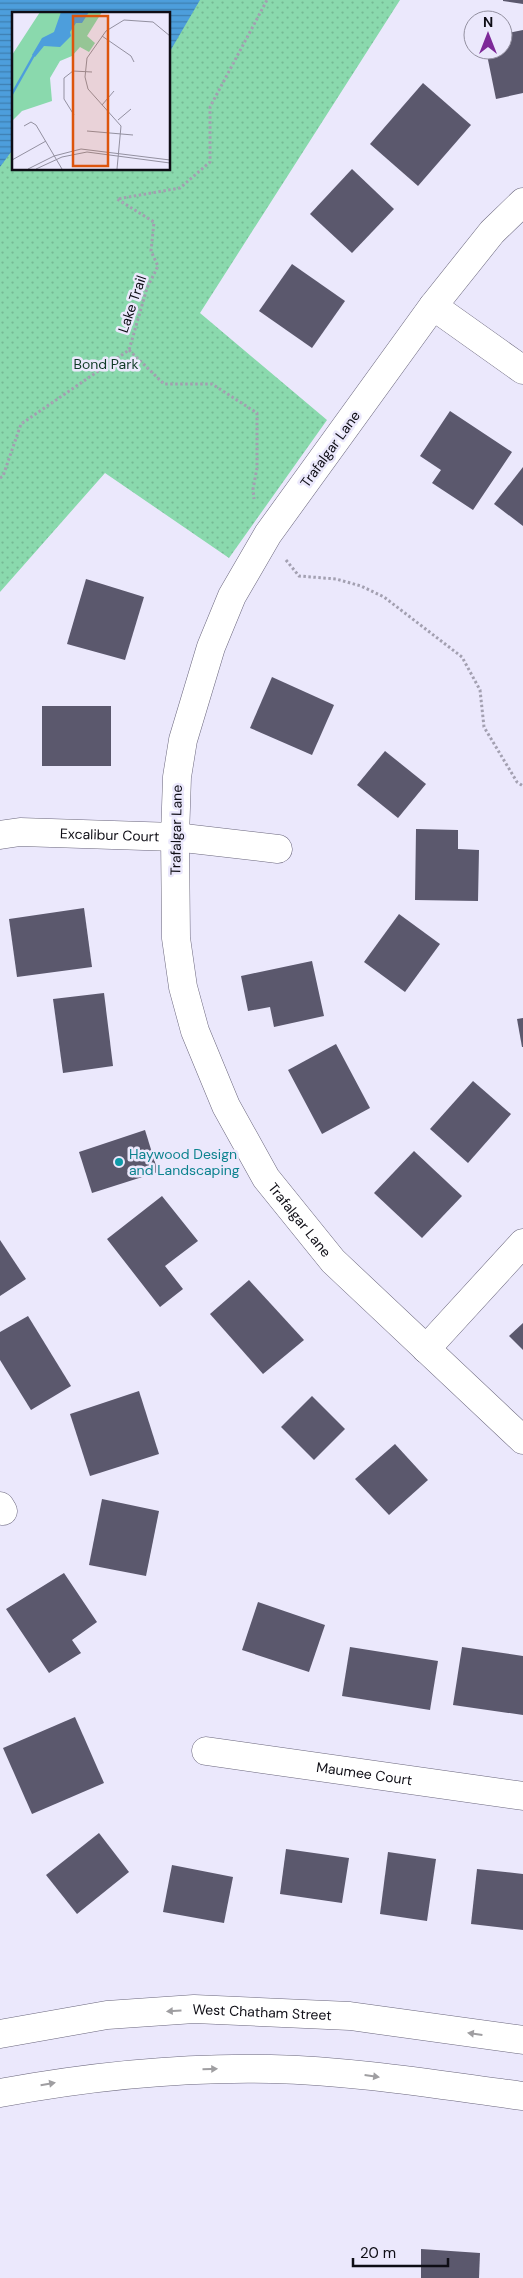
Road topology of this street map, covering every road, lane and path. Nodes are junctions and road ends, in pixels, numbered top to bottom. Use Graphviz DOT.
graph roads {
  1 [pos="267,0"];
  2 [pos="523,202"];
  3 [pos="433,306"];
  4 [pos="128,350"];
  5 [pos="523,370"];
  6 [pos="0,478"];
  7 [pos="256,508"];
  8 [pos="284,558"];
  9 [pos="523,786"];
  10 [pos="0,835"];
  11 [pos="175,837"];
  12 [pos="278,849"];
  13 [pos="523,1243"];
  14 [pos="426,1349"];
  15 [pos="523,1440"];
  16 [pos="206,1751"];
  17 [pos="523,1796"];
  18 [pos="0,2034"];
  19 [pos="523,2040"];
  20 [pos="0,2092"];
  21 [pos="523,2096"];
  1 -- 4 [label="path, Lake Trail"];
  2 -- 3 [label="street, Trafalgar Lane"];
  3 -- 5 [label="street"];
  3 -- 11 [label="street, Trafalgar Lane"];
  4 -- 6 [label="path, Lake Trail"];
  4 -- 7 [label="path"];
  8 -- 9 [label="path"];
  10 -- 11 [label="street, Excalibur Court"];
  11 -- 12 [label="street, Excalibur Court"];
  11 -- 14 [label="street, Trafalgar Lane"];
  13 -- 14 [label="street"];
  14 -- 15 [label="street, Trafalgar Lane"];
  16 -- 17 [label="street, Maumee Court"];
  19 -- 18 [label="street, West Chatham Street, one-way"];
  20 -- 21 [label="street, one-way"];
}
